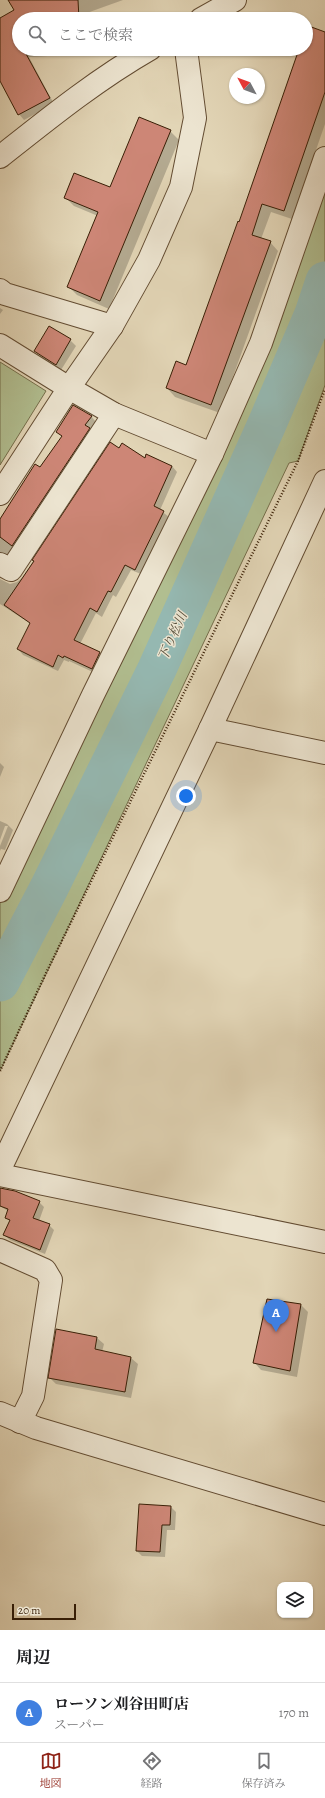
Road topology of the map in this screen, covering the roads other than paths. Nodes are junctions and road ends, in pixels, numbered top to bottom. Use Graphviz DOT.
graph roads {
  1 [pos="235,0"];
  2 [pos="214,12"];
  3 [pos="138,56"];
  4 [pos="187,56"];
  5 [pos="0,157"];
  6 [pos="325,158"];
  7 [pos="0,290"];
  8 [pos="112,326"];
  9 [pos="0,345"];
  10 [pos="69,388"];
  11 [pos="114,414"];
  12 [pos="212,454"];
  13 [pos="325,481"];
  14 [pos="0,494"];
  15 [pos="0,564"];
  16 [pos="210,729"];
  17 [pos="325,753"];
  18 [pos="0,891"];
  19 [pos="0,1169"];
  20 [pos="0,1175"];
  21 [pos="325,1242"];
  22 [pos="0,1250"];
  23 [pos="0,1413"];
  24 [pos="20,1422"];
  25 [pos="325,1514"];
  1 -- 2 [label="street"];
  3 -- 5 [label="street"];
  4 -- 8 [label="street"];
  6 -- 12 [label="street"];
  7 -- 8 [label="street"];
  8 -- 10 [label="street"];
  9 -- 10 [label="street"];
  10 -- 11 [label="street"];
  10 -- 14 [label="street"];
  11 -- 12 [label="street"];
  11 -- 15 [label="street"];
  12 -- 18 [label="street"];
  13 -- 16 [label="street"];
  16 -- 17 [label="street"];
  16 -- 19 [label="street"];
  20 -- 21 [label="street"];
  22 -- 24 [label="street"];
  23 -- 24 [label="street"];
  24 -- 25 [label="street"];
}
